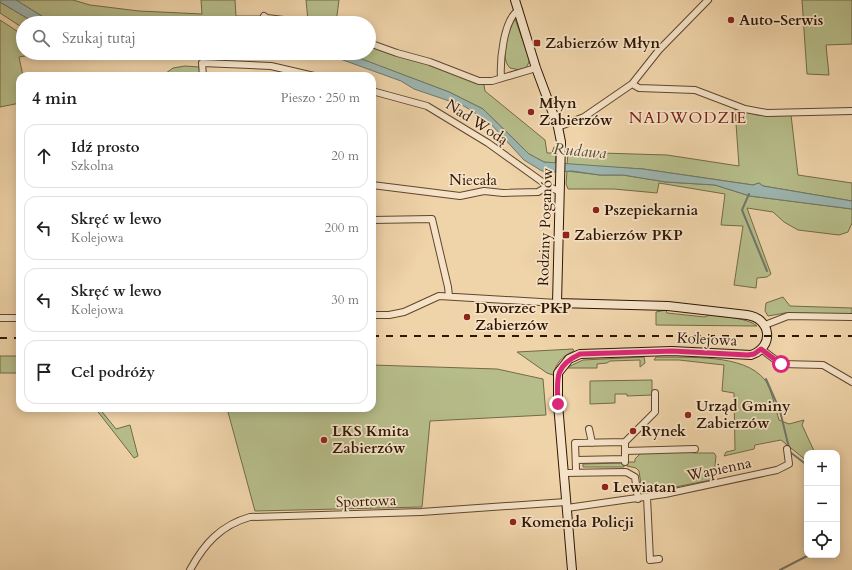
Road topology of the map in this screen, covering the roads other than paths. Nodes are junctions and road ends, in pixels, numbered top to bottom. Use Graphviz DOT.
graph roads {
  1 [pos="515,0"];
  2 [pos="708,0"];
  3 [pos="519,10"];
  4 [pos="376,46"];
  5 [pos="536,68"];
  6 [pos="203,72"];
  7 [pos="297,72"];
  8 [pos="501,78"];
  9 [pos="632,84"];
  10 [pos="376,92"];
  11 [pos="852,111"];
  12 [pos="558,127"];
  13 [pos="376,186"];
  14 [pos="548,186"];
  15 [pos="561,188"];
  16 [pos="376,220"];
  17 [pos="449,296"];
  18 [pos="557,303"];
  19 [pos="376,315"];
  20 [pos="852,317"];
  21 [pos="0,318"];
  22 [pos="16,318"];
  23 [pos="765,325"];
  24 [pos="761,349"];
  25 [pos="852,382"];
  26 [pos="655,393"];
  27 [pos="589,429"];
  28 [pos="624,442"];
  29 [pos="592,443"];
  30 [pos="695,449"];
  31 [pos="787,449"];
  32 [pos="625,451"];
  33 [pos="576,460"];
  34 [pos="583,468"];
  35 [pos="564,473"];
  36 [pos="647,497"];
  37 [pos="638,499"];
  38 [pos="566,505"];
  39 [pos="659,558"];
  40 [pos="190,570"];
  41 [pos="572,570"];
  1 -- 3 [label="street, Rodziny Poganów"];
  2 -- 9 [label="street"];
  3 -- 5 [label="street, Rodziny Poganów"];
  3 -- 8 [label="street"];
  4 -- 8 [label="street"];
  5 -- 8 [label="street"];
  5 -- 12 [label="street, Rodziny Poganów"];
  6 -- 7 [label="street"];
  9 -- 11 [label="street"];
  9 -- 12 [label="street"];
  10 -- 14 [label="street, Nad Wodą"];
  12 -- 15 [label="street, Rodziny Poganów"];
  13 -- 14 [label="street, Niecała"];
  14 -- 15 [label="street, Nad Wodą"];
  15 -- 18 [label="street, Rodziny Poganów"];
  16 -- 17 [label="street"];
  17 -- 18 [label="street, Kolejowa"];
  17 -- 19 [label="street, Kolejowa"];
  18 -- 23 [label="street, Kolejowa"];
  20 -- 23 [label="street"];
  21 -- 22 [label="street"];
  23 -- 24 [label="street"];
  24 -- 25 [label="street"];
  24 -- 35 [label="street, Kolejowa"];
  26 -- 28 [label="street"];
  27 -- 29 [label="street"];
  28 -- 29 [label="street"];
  28 -- 32 [label="street"];
  29 -- 33 [label="street"];
  30 -- 32 [label="street"];
  31 -- 36 [label="street, Wapienna"];
  32 -- 33 [label="street"];
  33 -- 34 [label="street"];
  35 -- 37 [label="street"];
  35 -- 38 [label="street, Kolejowa"];
  36 -- 37 [label="street, Wapienna"];
  36 -- 39 [label="street"];
  37 -- 38 [label="street, Wapienna"];
  38 -- 40 [label="street, Sportowa"];
  38 -- 41 [label="street, Kolejowa"];
}
